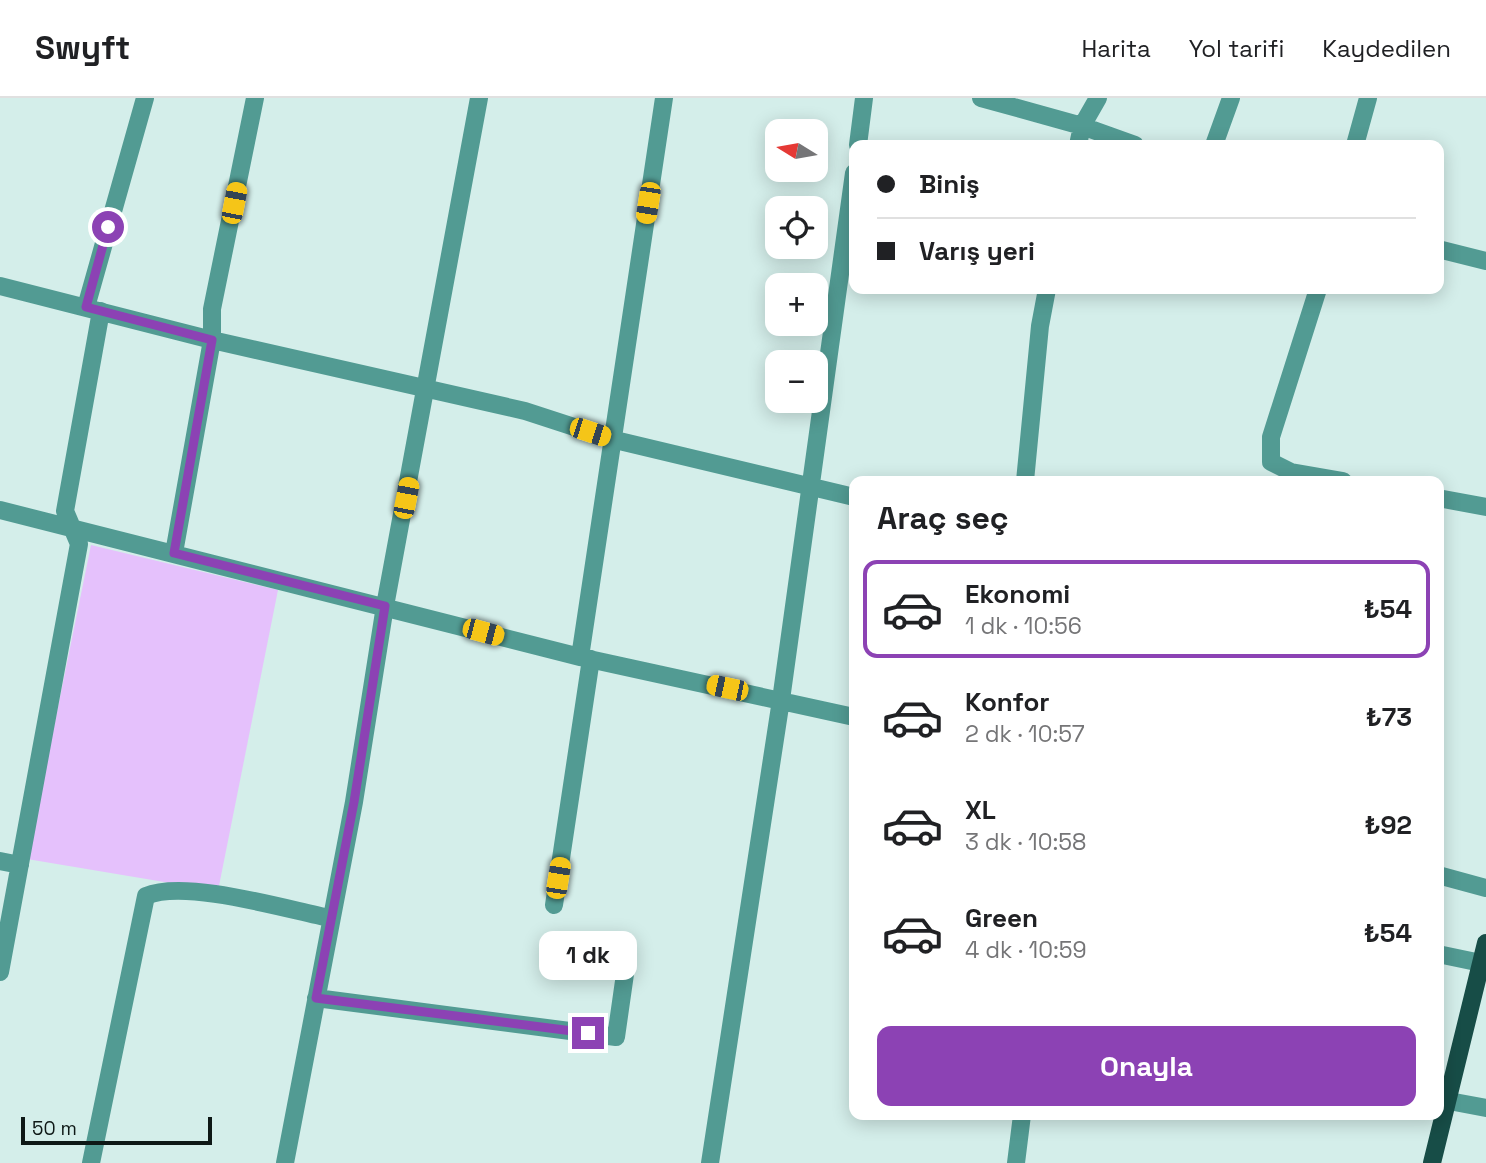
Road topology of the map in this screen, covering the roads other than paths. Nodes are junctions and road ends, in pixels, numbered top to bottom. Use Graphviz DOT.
graph roads {
  1 [pos="145,98"];
  2 [pos="255,98"];
  3 [pos="479,98"];
  4 [pos="664,98"];
  5 [pos="864,98"];
  6 [pos="981,98"];
  7 [pos="1098,98"];
  8 [pos="1231,98"];
  9 [pos="1368,98"];
  10 [pos="1082,126"];
  11 [pos="859,140"];
  12 [pos="1079,140"];
  13 [pos="1121,140"];
  14 [pos="1216,140"];
  15 [pos="1356,140"];
  16 [pos="849,209"];
  17 [pos="1444,251"];
  18 [pos="1486,261"];
  19 [pos="0,286"];
  20 [pos="1046,294"];
  21 [pos="1316,294"];
  22 [pos="94,309"];
  23 [pos="212,340"];
  24 [pos="427,389"];
  25 [pos="611,439"];
  26 [pos="1025,476"];
  27 [pos="1289,476"];
  28 [pos="810,488"];
  29 [pos="849,496"];
  30 [pos="1444,499"];
  31 [pos="1486,507"];
  32 [pos="0,510"];
  33 [pos="70,526"];
  34 [pos="174,553"];
  35 [pos="385,606"];
  36 [pos="586,658"];
  37 [pos="781,700"];
  38 [pos="849,716"];
  39 [pos="0,861"];
  40 [pos="20,865"];
  41 [pos="1444,877"];
  42 [pos="1486,888"];
  43 [pos="554,905"];
  44 [pos="330,918"];
  45 [pos="1486,943"];
  46 [pos="1444,955"];
  47 [pos="627,960"];
  48 [pos="1481,963"];
  49 [pos="0,972"];
  50 [pos="316,998"];
  51 [pos="1449,1101"];
  52 [pos="1486,1108"];
  53 [pos="1444,1119"];
  54 [pos="1021,1120"];
  55 [pos="1444,1120"];
  56 [pos="91,1163"];
  57 [pos="285,1163"];
  58 [pos="710,1163"];
  59 [pos="1016,1163"];
  60 [pos="1432,1163"];
  1 -- 22 [label="street"];
  2 -- 23 [label="street"];
  3 -- 24 [label="street"];
  4 -- 25 [label="street"];
  5 -- 11 [label="street"];
  6 -- 10 [label="street"];
  7 -- 10 [label="street"];
  8 -- 14 [label="street"];
  9 -- 15 [label="street"];
  10 -- 12 [label="street"];
  10 -- 13 [label="street"];
  16 -- 28 [label="street"];
  17 -- 18 [label="street"];
  19 -- 22 [label="street"];
  20 -- 26 [label="street"];
  21 -- 27 [label="street"];
  22 -- 23 [label="street"];
  22 -- 33 [label="street"];
  23 -- 24 [label="street"];
  23 -- 34 [label="street"];
  24 -- 25 [label="street"];
  24 -- 35 [label="street"];
  25 -- 28 [label="street"];
  25 -- 36 [label="street"];
  28 -- 29 [label="street"];
  28 -- 37 [label="street"];
  30 -- 31 [label="street"];
  32 -- 33 [label="street"];
  33 -- 34 [label="street"];
  33 -- 40 [label="street"];
  34 -- 35 [label="street"];
  35 -- 36 [label="street"];
  35 -- 44 [label="street"];
  36 -- 37 [label="street"];
  36 -- 43 [label="street"];
  37 -- 38 [label="street"];
  37 -- 58 [label="street"];
  39 -- 40 [label="street"];
  40 -- 49 [label="street"];
  41 -- 42 [label="street"];
  44 -- 50 [label="street"];
  44 -- 56 [label="street"];
  45 -- 48 [label="main road"];
  46 -- 48 [label="street"];
  47 -- 50 [label="street"];
  48 -- 51 [label="main road"];
  50 -- 57 [label="street"];
  51 -- 52 [label="street"];
  51 -- 53 [label="main road"];
  54 -- 59 [label="street"];
  55 -- 60 [label="main road"];
}
